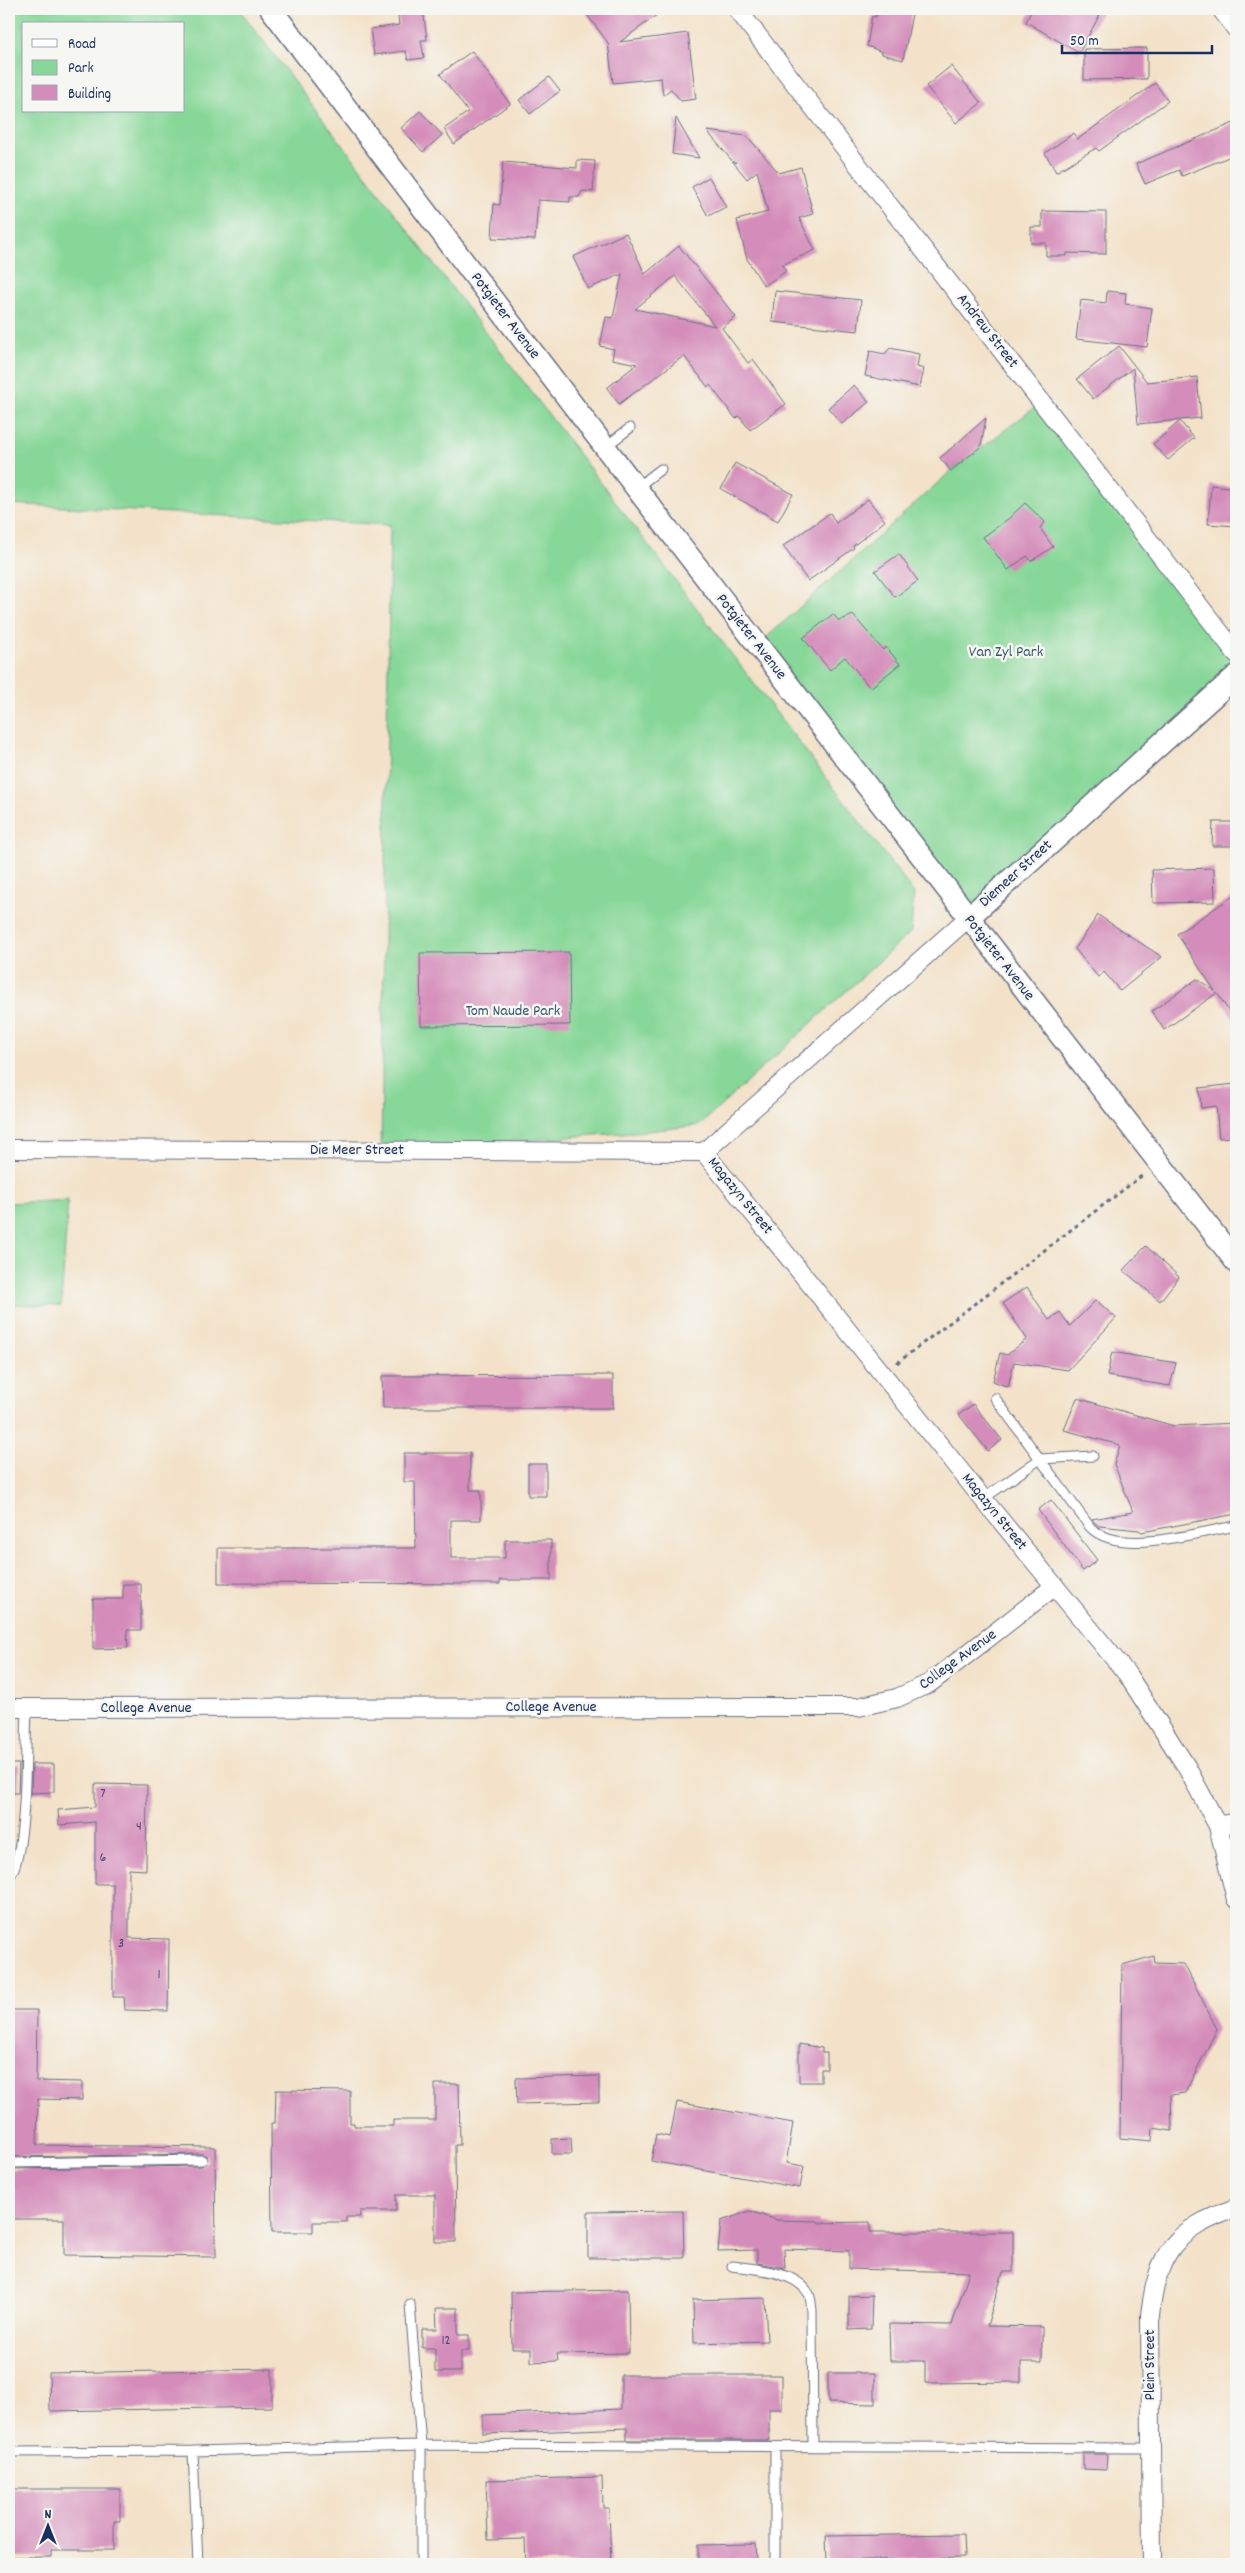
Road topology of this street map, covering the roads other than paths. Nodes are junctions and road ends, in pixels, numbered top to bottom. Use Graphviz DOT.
graph roads {
  1 [pos="271,9"];
  2 [pos="737,9"];
  3 [pos="1221,9"];
  4 [pos="1236,29"];
  5 [pos="630,428"];
  6 [pos="605,447"];
  7 [pos="661,469"];
  8 [pos="636,488"];
  9 [pos="1236,652"];
  10 [pos="1236,676"];
  11 [pos="968,918"];
  12 [pos="9,1149"];
  13 [pos="704,1152"];
  14 [pos="1236,1262"];
  15 [pos="995,1398"];
  16 [pos="1093,1456"];
  17 [pos="1040,1459"];
  18 [pos="983,1500"];
  19 [pos="1236,1526"];
  20 [pos="1055,1586"];
  21 [pos="9,1708"];
  22 [pos="27,1708"];
  23 [pos="1236,1822"];
  24 [pos="1218,1826"];
  25 [pos="9,1878"];
  26 [pos="1236,1899"];
  27 [pos="202,2160"];
  28 [pos="9,2163"];
  29 [pos="1236,2208"];
  30 [pos="732,2266"];
  31 [pos="410,2304"];
  32 [pos="421,2445"];
  33 [pos="813,2446"];
  34 [pos="775,2447"];
  35 [pos="1150,2448"];
  36 [pos="193,2451"];
  37 [pos="9,2452"];
  38 [pos="198,2564"];
  39 [pos="421,2564"];
  40 [pos="775,2564"];
  41 [pos="1152,2564"];
  1 -- 6 [label="street, Potgieter Avenue"];
  2 -- 9 [label="street, Andrew Street"];
  3 -- 4 [label="street"];
  5 -- 6 [label="lane"];
  6 -- 8 [label="street, Potgieter Avenue"];
  7 -- 8 [label="lane"];
  8 -- 11 [label="street, Potgieter Avenue"];
  10 -- 11 [label="street, Diemeer Street"];
  11 -- 13 [label="street, Diemeer Street"];
  11 -- 14 [label="street, Potgieter Avenue"];
  12 -- 13 [label="street, Die Meer Street"];
  13 -- 18 [label="street, Magazyn Street"];
  15 -- 17 [label="lane"];
  16 -- 17 [label="lane"];
  17 -- 18 [label="lane"];
  17 -- 19 [label="lane"];
  18 -- 20 [label="street, Magazyn Street"];
  20 -- 22 [label="street, College Avenue"];
  20 -- 24 [label="street, Magazyn Street"];
  21 -- 22 [label="street, College Avenue"];
  22 -- 25 [label="lane"];
  23 -- 24 [label="street"];
  24 -- 26 [label="street, Magazyn Street"];
  27 -- 28 [label="lane"];
  29 -- 35 [label="street, Plein Street"];
  30 -- 33 [label="lane"];
  31 -- 32 [label="lane"];
  32 -- 34 [label="lane"];
  32 -- 36 [label="lane"];
  32 -- 39 [label="lane"];
  33 -- 34 [label="lane"];
  33 -- 35 [label="lane"];
  34 -- 40 [label="lane"];
  35 -- 41 [label="street, Plein Street"];
  36 -- 37 [label="lane"];
  36 -- 38 [label="lane"];
}
